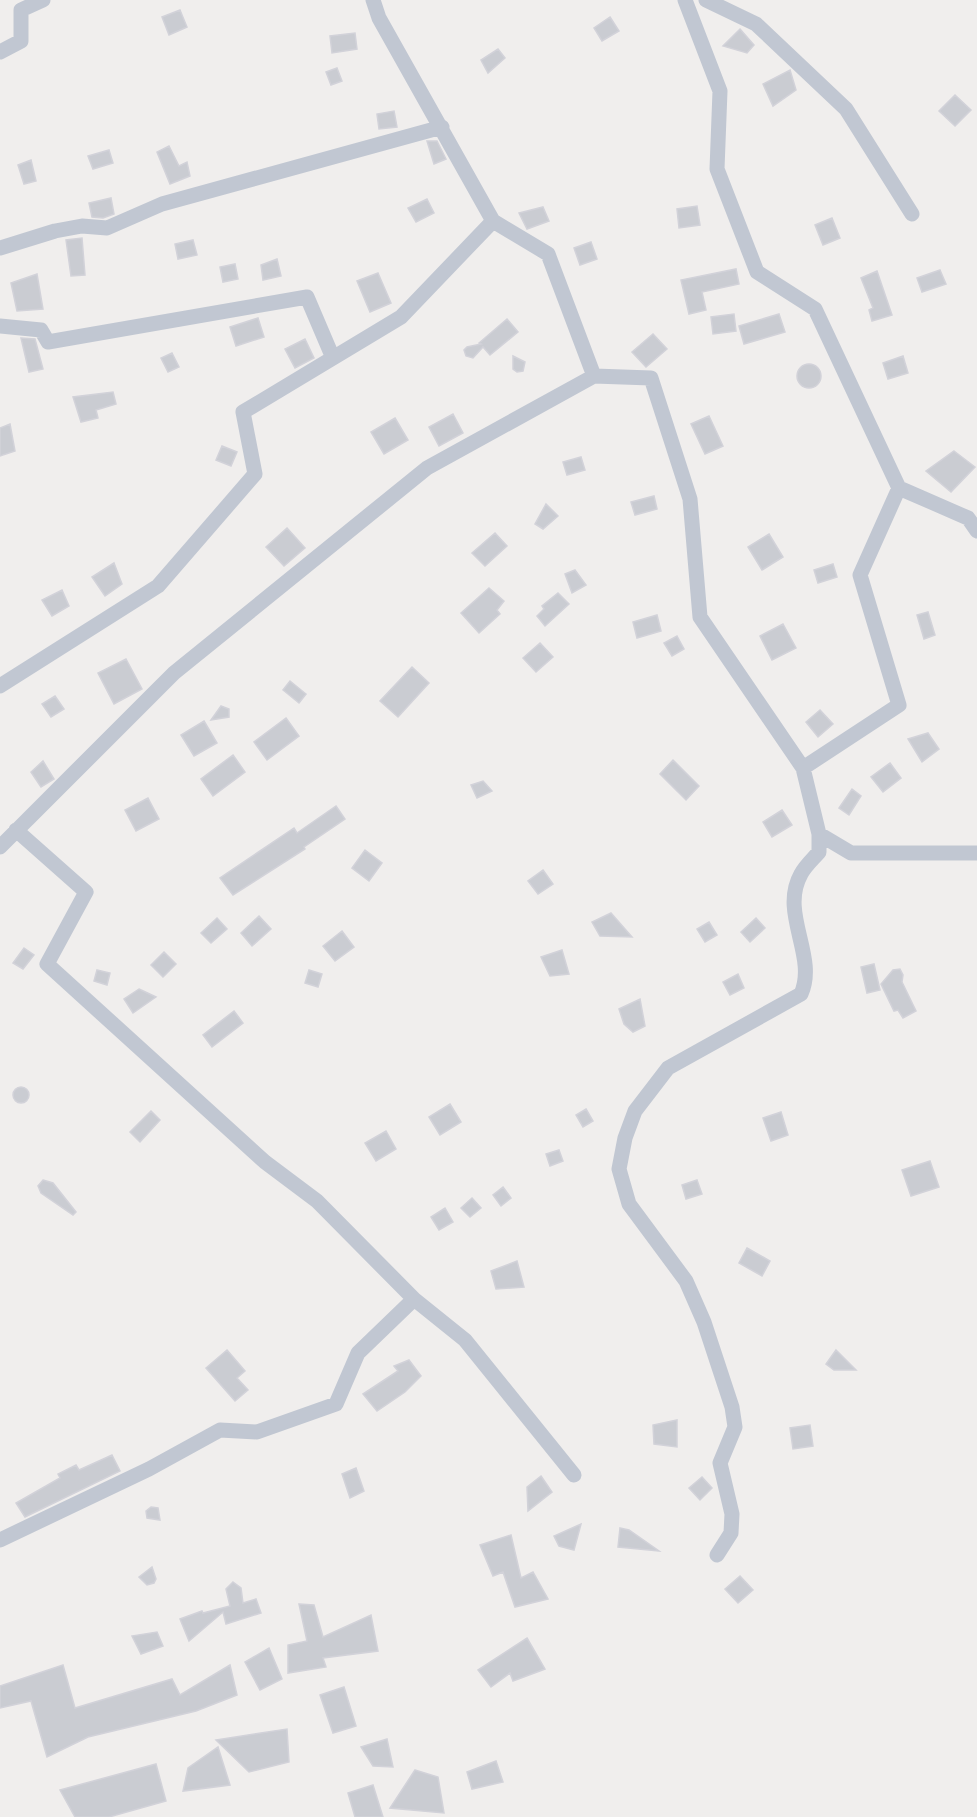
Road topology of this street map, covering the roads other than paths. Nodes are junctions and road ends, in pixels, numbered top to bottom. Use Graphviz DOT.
graph roads {
  1 [pos="44,0"];
  2 [pos="373,0"];
  3 [pos="685,0"];
  4 [pos="706,0"];
  5 [pos="20,5"];
  6 [pos="0,52"];
  7 [pos="442,127"];
  8 [pos="912,214"];
  9 [pos="493,221"];
  10 [pos="0,248"];
  11 [pos="0,326"];
  12 [pos="333,358"];
  13 [pos="594,376"];
  14 [pos="899,488"];
  15 [pos="977,531"];
  16 [pos="0,686"];
  17 [pos="803,768"];
  18 [pos="16,830"];
  19 [pos="819,834"];
  20 [pos="0,847"];
  21 [pos="977,853"];
  22 [pos="414,1299"];
  23 [pos="574,1475"];
  24 [pos="0,1540"];
  25 [pos="717,1555"];
  1 -- 5 [label="street"];
  2 -- 7 [label="street"];
  3 -- 14 [label="street"];
  4 -- 8 [label="street"];
  5 -- 6 [label="street"];
  7 -- 9 [label="street"];
  7 -- 10 [label="street"];
  9 -- 12 [label="street"];
  9 -- 13 [label="street"];
  11 -- 12 [label="street"];
  12 -- 16 [label="street"];
  13 -- 17 [label="street"];
  13 -- 18 [label="street"];
  14 -- 15 [label="street"];
  14 -- 17 [label="street"];
  17 -- 19 [label="street"];
  18 -- 20 [label="street"];
  18 -- 22 [label="street"];
  19 -- 21 [label="street"];
  19 -- 25 [label="street"];
  22 -- 23 [label="street"];
  22 -- 24 [label="street"];
}
